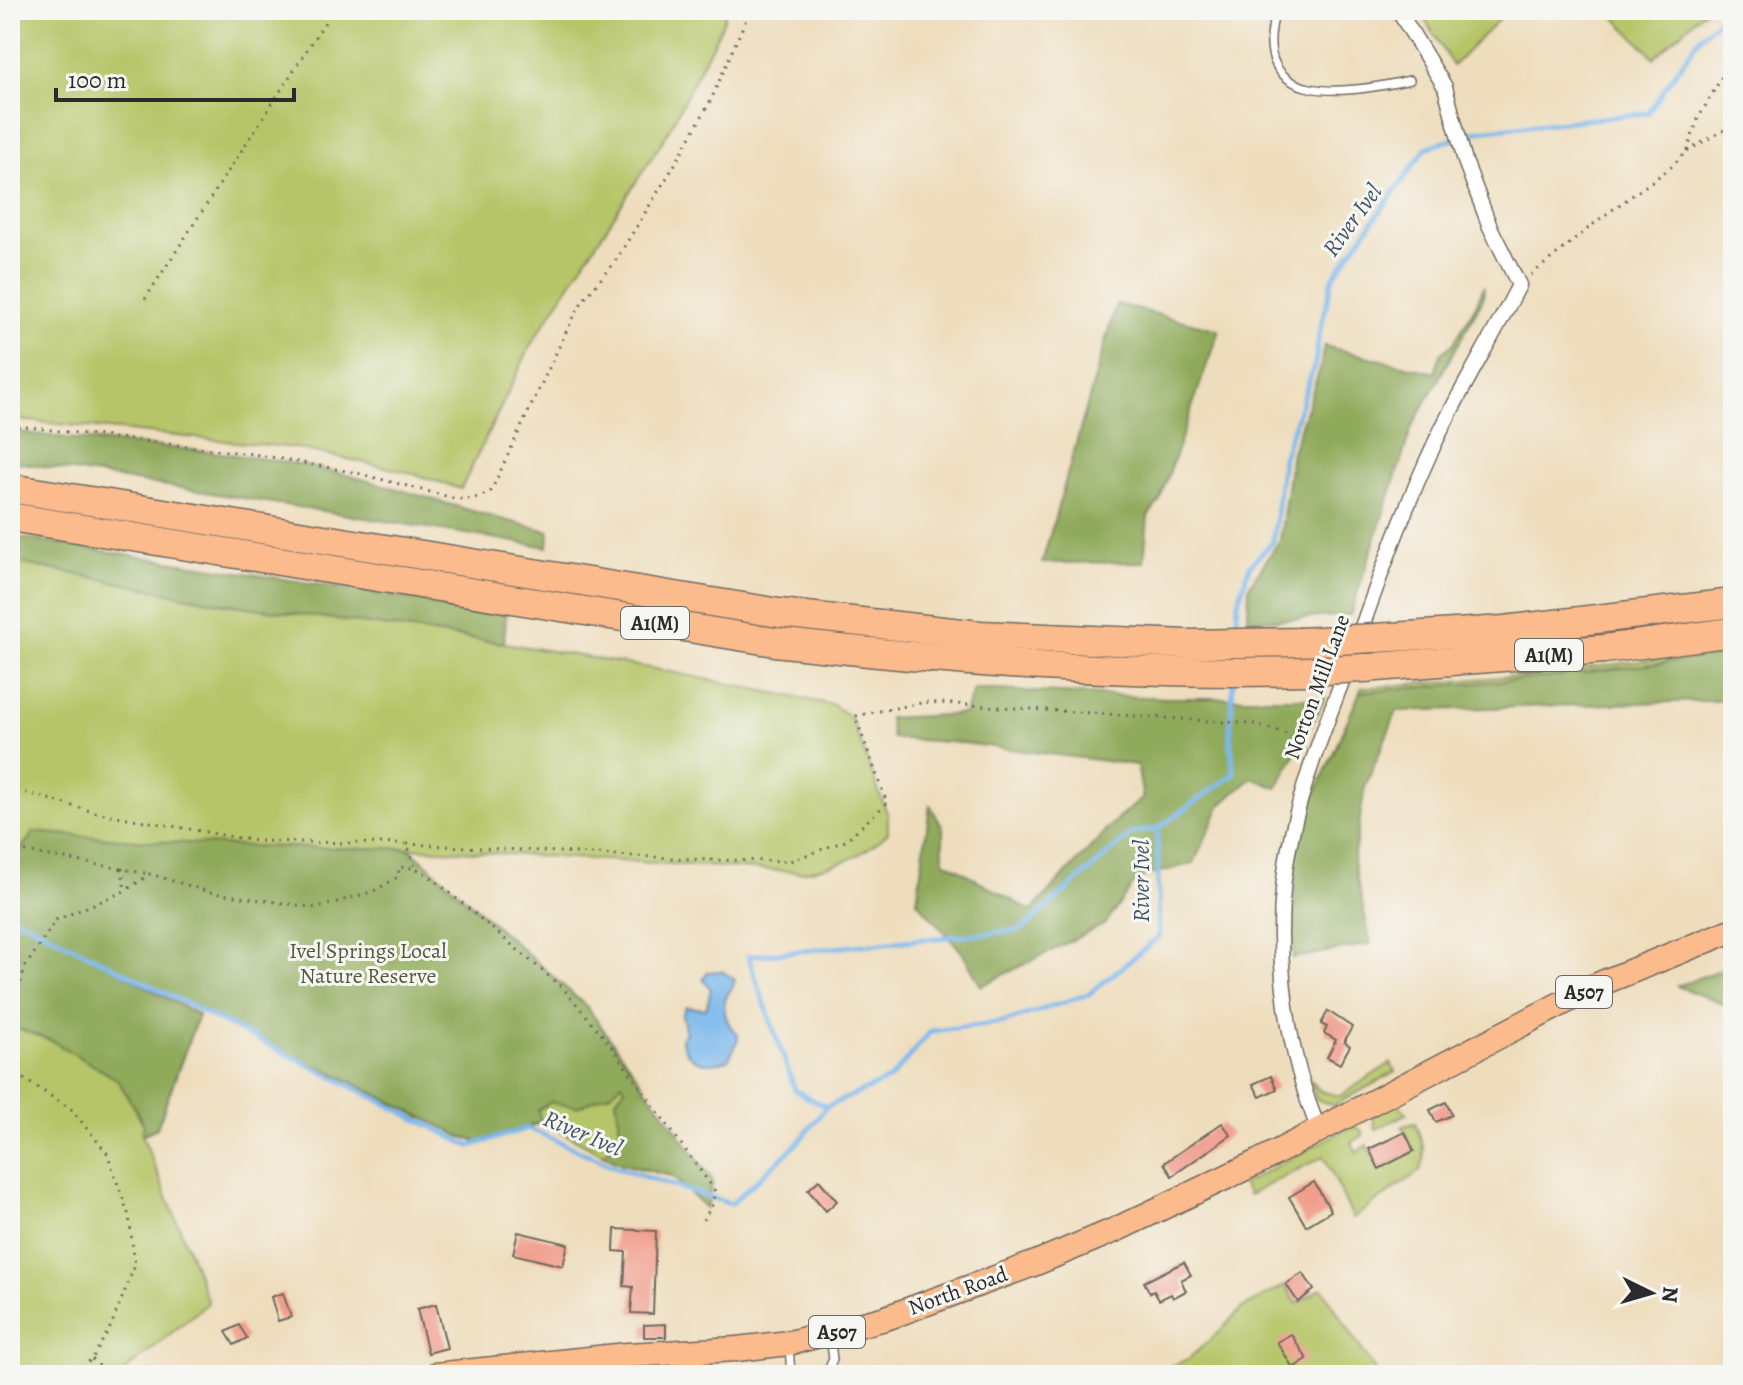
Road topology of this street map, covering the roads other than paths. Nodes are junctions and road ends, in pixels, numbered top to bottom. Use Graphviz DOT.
graph roads {
  1 [pos="1276,10"];
  2 [pos="1398,10"];
  3 [pos="1410,80"];
  4 [pos="10,488"];
  5 [pos="10,517"];
  6 [pos="1733,603"];
  7 [pos="1733,632"];
  8 [pos="1733,930"];
  9 [pos="1319,1130"];
  10 [pos="830,1334"];
  11 [pos="789,1343"];
  12 [pos="435,1375"];
  13 [pos="791,1375"];
  14 [pos="826,1375"];
  1 -- 3 [label="lane"];
  2 -- 9 [label="street, Norton Mill Lane"];
  4 -- 6 [label="highway, A1(M), bridge"];
  5 -- 7 [label="highway, A1(M), bridge"];
  8 -- 9 [label="main road, North Road / A507"];
  9 -- 10 [label="main road, North Road / A507"];
  10 -- 11 [label="main road, North Road / A507"];
  10 -- 14 [label="lane"];
  11 -- 12 [label="main road, North Road / A507"];
  11 -- 13 [label="lane"];
}
